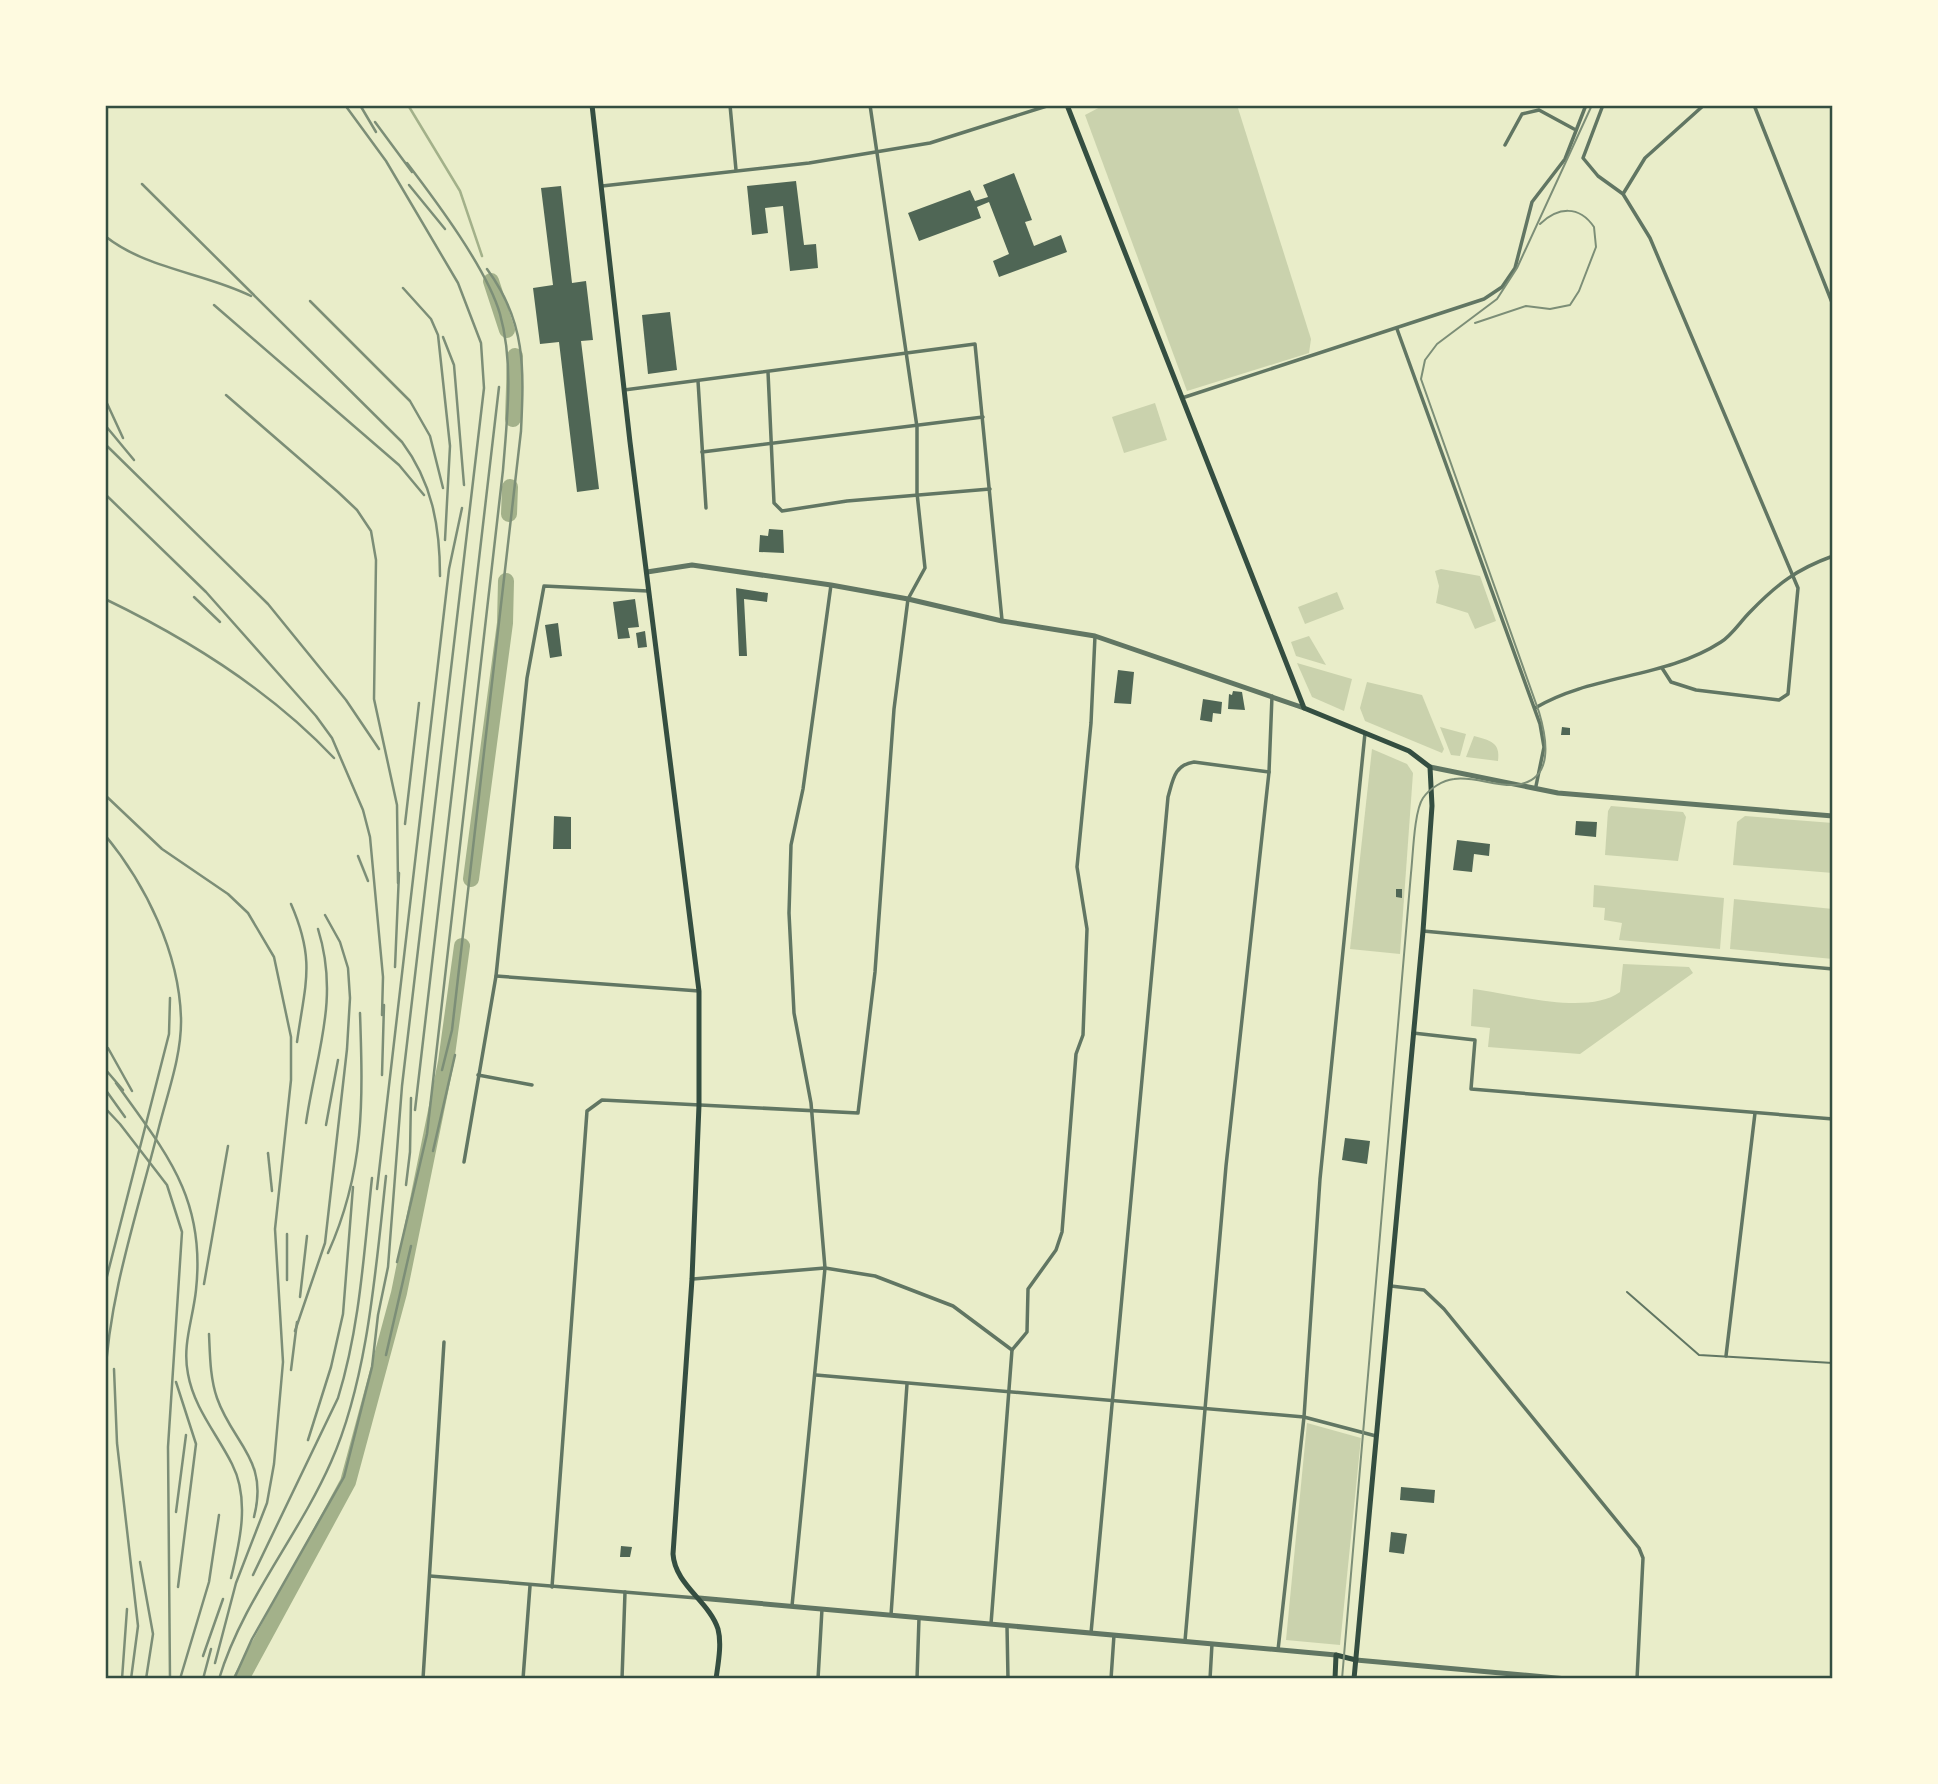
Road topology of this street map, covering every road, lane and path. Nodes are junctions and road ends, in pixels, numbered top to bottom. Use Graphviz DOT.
graph roads {
  1 [pos="592,105"];
  2 [pos="730,105"];
  3 [pos="870,105"];
  4 [pos="1050,105"];
  5 [pos="1067,105"];
  6 [pos="1586,105"];
  7 [pos="1603,105"];
  8 [pos="1704,105"];
  9 [pos="1754,105"];
  10 [pos="1539,107"];
  11 [pos="1574,129"];
  12 [pos="1505,145"];
  13 [pos="875,151"];
  14 [pos="736,170"];
  15 [pos="602,186"];
  16 [pos="1623,194"];
  17 [pos="1833,305"];
  18 [pos="1396,329"];
  19 [pos="907,355"];
  20 [pos="768,371"];
  21 [pos="698,380"];
  22 [pos="624,390"];
  23 [pos="1182,398"];
  24 [pos="983,417"];
  25 [pos="917,427"];
  26 [pos="772,443"];
  27 [pos="702,452"];
  28 [pos="989,489"];
  29 [pos="916,493"];
  30 [pos="706,508"];
  31 [pos="1833,556"];
  32 [pos="647,572"];
  33 [pos="1792,574"];
  34 [pos="831,585"];
  35 [pos="648,591"];
  36 [pos="908,598"];
  37 [pos="1002,621"];
  38 [pos="1095,636"];
  39 [pos="1662,668"];
  40 [pos="1272,696"];
  41 [pos="1304,708"];
  42 [pos="1535,708"];
  43 [pos="1366,733"];
  44 [pos="1430,767"];
  45 [pos="1269,772"];
  46 [pos="1536,786"];
  47 [pos="1833,816"];
  48 [pos="1423,931"];
  49 [pos="1833,969"];
  50 [pos="496,976"];
  51 [pos="699,991"];
  52 [pos="1413,1033"];
  53 [pos="478,1075"];
  54 [pos="532,1085"];
  55 [pos="699,1105"];
  56 [pos="811,1110"];
  57 [pos="1755,1113"];
  58 [pos="1833,1119"];
  59 [pos="464,1162"];
  60 [pos="825,1268"];
  61 [pos="692,1279"];
  62 [pos="1391,1286"];
  63 [pos="1627,1292"];
  64 [pos="444,1342"];
  65 [pos="1012,1350"];
  66 [pos="1726,1356"];
  67 [pos="1833,1363"];
  68 [pos="816,1375"];
  69 [pos="907,1384"];
  70 [pos="1008,1390"];
  71 [pos="1113,1399"];
  72 [pos="1206,1409"];
  73 [pos="1304,1417"];
  74 [pos="1376,1436"];
  75 [pos="430,1576"];
  76 [pos="530,1586"];
  77 [pos="552,1587"];
  78 [pos="625,1592"];
  79 [pos="699,1598"];
  80 [pos="792,1606"];
  81 [pos="822,1609"];
  82 [pos="891,1615"];
  83 [pos="919,1618"];
  84 [pos="991,1624"];
  85 [pos="1007,1626"];
  86 [pos="1091,1633"];
  87 [pos="1114,1635"];
  88 [pos="1185,1641"];
  89 [pos="1212,1644"];
  90 [pos="1278,1650"];
  91 [pos="1336,1656"];
  92 [pos="1356,1660"];
  93 [pos="423,1679"];
  94 [pos="523,1679"];
  95 [pos="621,1679"];
  96 [pos="716,1679"];
  97 [pos="818,1679"];
  98 [pos="916,1679"];
  99 [pos="1009,1679"];
  100 [pos="1111,1679"];
  101 [pos="1210,1679"];
  102 [pos="1335,1679"];
  103 [pos="1354,1679"];
  104 [pos="1567,1679"];
  105 [pos="1637,1679"];
  1 -- 15 [label="main road"];
  2 -- 14 [label="street"];
  3 -- 13 [label="street"];
  4 -- 13 [label="street"];
  5 -- 23 [label="main road"];
  6 -- 11 [label="street"];
  7 -- 16 [label="street"];
  8 -- 16 [label="street"];
  9 -- 17 [label="street"];
  10 -- 11 [label="street"];
  10 -- 12 [label="street"];
  11 -- 18 [label="street"];
  13 -- 14 [label="street"];
  13 -- 19 [label="street"];
  14 -- 15 [label="street"];
  15 -- 22 [label="main road"];
  16 -- 33 [label="street"];
  18 -- 23 [label="street"];
  18 -- 42 [label="street"];
  19 -- 20 [label="street"];
  19 -- 24 [label="street"];
  19 -- 25 [label="street"];
  20 -- 21 [label="street"];
  20 -- 26 [label="street"];
  21 -- 22 [label="street"];
  21 -- 27 [label="street"];
  22 -- 32 [label="main road"];
  23 -- 41 [label="main road"];
  24 -- 25 [label="street"];
  24 -- 28 [label="street"];
  25 -- 26 [label="street"];
  25 -- 29 [label="street"];
  26 -- 27 [label="street"];
  26 -- 29 [label="street"];
  27 -- 30 [label="street"];
  28 -- 29 [label="street"];
  28 -- 37 [label="street"];
  29 -- 36 [label="street"];
  31 -- 33 [label="street"];
  32 -- 34 [label="street"];
  32 -- 35 [label="main road"];
  33 -- 39 [label="street"];
  33 -- 39 [label="street"];
  34 -- 36 [label="street"];
  34 -- 56 [label="street"];
  35 -- 50 [label="street"];
  35 -- 51 [label="main road"];
  36 -- 37 [label="street"];
  36 -- 56 [label="street"];
  37 -- 38 [label="street"];
  38 -- 40 [label="street"];
  38 -- 65 [label="street"];
  39 -- 42 [label="street"];
  40 -- 41 [label="street"];
  40 -- 45 [label="street"];
  41 -- 43 [label="main road"];
  42 -- 46 [label="street"];
  43 -- 44 [label="main road"];
  43 -- 73 [label="street"];
  44 -- 46 [label="street"];
  44 -- 48 [label="main road"];
  45 -- 71 [label="street"];
  45 -- 72 [label="street"];
  46 -- 47 [label="street"];
  48 -- 49 [label="street"];
  48 -- 52 [label="main road"];
  50 -- 51 [label="street"];
  50 -- 53 [label="street"];
  51 -- 55 [label="main road"];
  52 -- 57 [label="street"];
  52 -- 62 [label="main road"];
  53 -- 54 [label="street"];
  53 -- 59 [label="street"];
  55 -- 56 [label="street"];
  55 -- 61 [label="main road"];
  55 -- 77 [label="street"];
  56 -- 60 [label="street"];
  57 -- 58 [label="street"];
  57 -- 66 [label="street"];
  60 -- 61 [label="street"];
  60 -- 65 [label="street"];
  60 -- 68 [label="street"];
  61 -- 79 [label="main road"];
  62 -- 74 [label="main road"];
  62 -- 105 [label="street"];
  63 -- 66 [label="lane"];
  64 -- 75 [label="street"];
  65 -- 70 [label="street"];
  66 -- 67 [label="lane"];
  68 -- 69 [label="street"];
  68 -- 80 [label="street"];
  69 -- 70 [label="street"];
  69 -- 82 [label="street"];
  70 -- 71 [label="street"];
  70 -- 84 [label="street"];
  71 -- 72 [label="street"];
  71 -- 86 [label="street"];
  72 -- 73 [label="street"];
  72 -- 88 [label="street"];
  73 -- 74 [label="street"];
  73 -- 90 [label="street"];
  74 -- 92 [label="main road"];
  75 -- 76 [label="street"];
  75 -- 93 [label="street"];
  76 -- 77 [label="street"];
  76 -- 94 [label="street"];
  77 -- 78 [label="street"];
  78 -- 79 [label="street"];
  78 -- 95 [label="street"];
  79 -- 80 [label="street"];
  79 -- 96 [label="main road"];
  80 -- 81 [label="street"];
  81 -- 82 [label="street"];
  81 -- 97 [label="street"];
  82 -- 83 [label="street"];
  83 -- 84 [label="street"];
  83 -- 98 [label="street"];
  84 -- 85 [label="street"];
  85 -- 86 [label="street"];
  85 -- 99 [label="street"];
  86 -- 87 [label="street"];
  87 -- 88 [label="street"];
  87 -- 100 [label="street"];
  88 -- 89 [label="street"];
  89 -- 90 [label="street"];
  89 -- 101 [label="street"];
  90 -- 91 [label="street"];
  91 -- 92 [label="main road"];
  91 -- 102 [label="main road"];
  92 -- 103 [label="main road"];
  92 -- 104 [label="street"];
}
